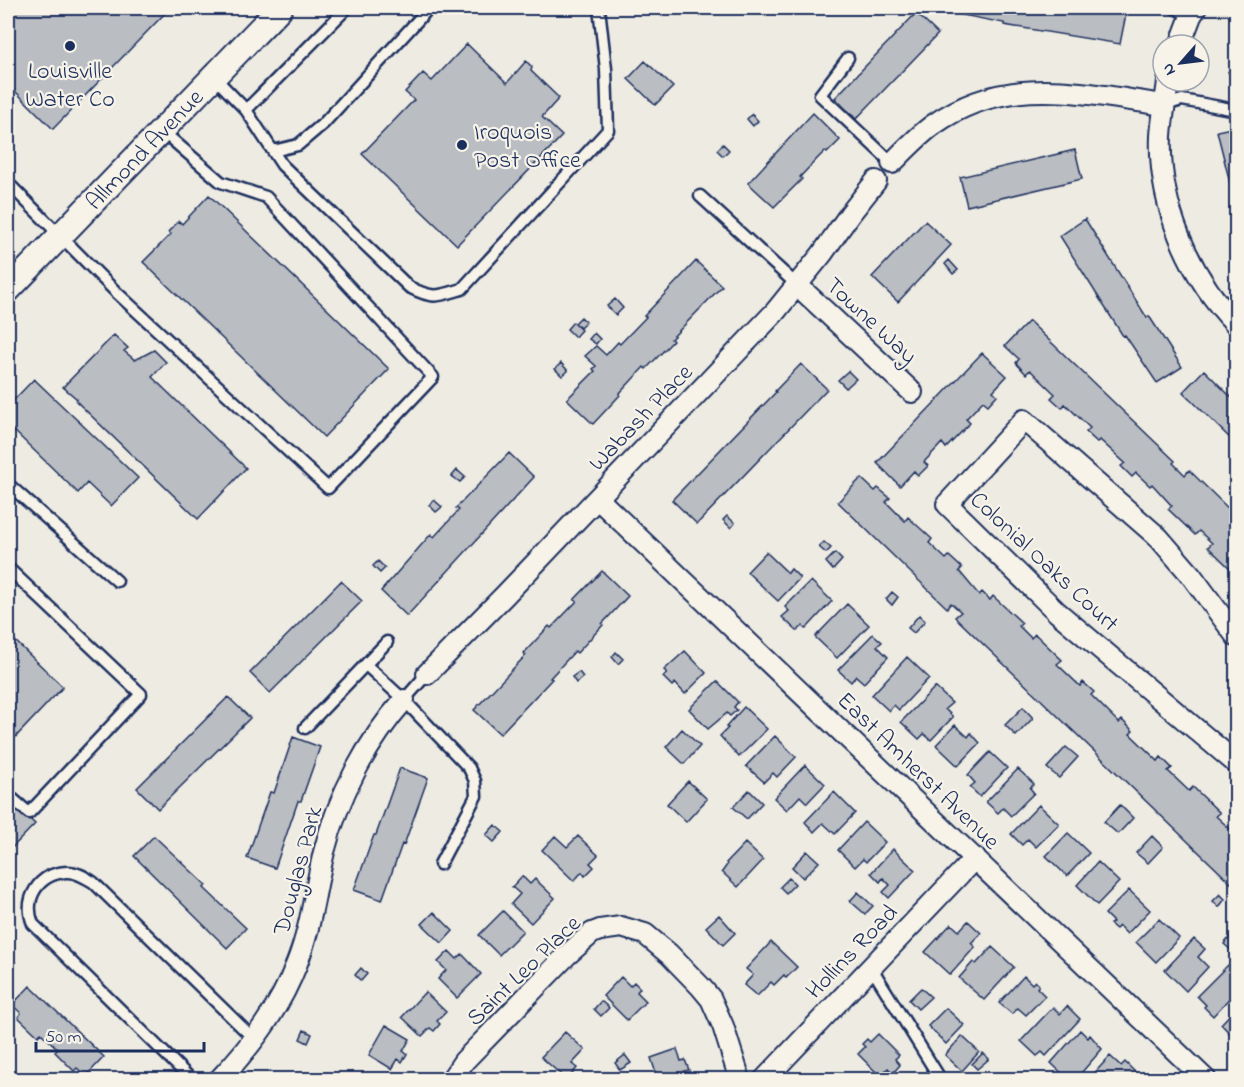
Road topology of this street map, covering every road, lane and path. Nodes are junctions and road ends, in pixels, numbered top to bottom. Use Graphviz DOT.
graph roads {
  1 [pos="280,8"];
  2 [pos="347,8"];
  3 [pos="429,8"];
  4 [pos="599,8"];
  5 [pos="1187,10"];
  6 [pos="1182,33"];
  7 [pos="849,58"];
  8 [pos="213,77"];
  9 [pos="1166,93"];
  10 [pos="1165,105"];
  11 [pos="246,110"];
  12 [pos="1236,110"];
  13 [pos="162,130"];
  14 [pos="273,151"];
  15 [pos="892,163"];
  16 [pos="876,182"];
  17 [pos="8,183"];
  18 [pos="700,196"];
  19 [pos="59,236"];
  20 [pos="797,285"];
  21 [pos="8,290"];
  22 [pos="1236,324"];
  23 [pos="912,392"];
  24 [pos="8,484"];
  25 [pos="598,499"];
  26 [pos="8,568"];
  27 [pos="117,581"];
  28 [pos="1236,636"];
  29 [pos="387,642"];
  30 [pos="366,665"];
  31 [pos="427,674"];
  32 [pos="404,700"];
  33 [pos="305,728"];
  34 [pos="1236,763"];
  35 [pos="8,795"];
  36 [pos="975,858"];
  37 [pos="440,864"];
  38 [pos="872,967"];
  39 [pos="254,1039"];
  40 [pos="192,1080"];
  41 [pos="219,1080"];
  42 [pos="451,1080"];
  43 [pos="740,1080"];
  44 [pos="764,1080"];
  45 [pos="941,1080"];
  46 [pos="1206,1080"];
  1 -- 8 [label="street, Allmond Avenue"];
  2 -- 11 [label="lane"];
  3 -- 14 [label="lane"];
  4 -- 14 [label="lane"];
  5 -- 6 [label="street"];
  7 -- 15 [label="lane"];
  8 -- 11 [label="lane"];
  8 -- 13 [label="street, Allmond Avenue"];
  9 -- 10 [label="street"];
  10 -- 12 [label="lane"];
  10 -- 15 [label="street"];
  10 -- 22 [label="street"];
  11 -- 14 [label="lane"];
  13 -- 19 [label="street, Allmond Avenue"];
  13 -- 19 [label="lane"];
  16 -- 20 [label="street, Wabash Place"];
  17 -- 19 [label="lane"];
  18 -- 20 [label="lane"];
  19 -- 21 [label="street, Allmond Avenue"];
  20 -- 23 [label="street, Towne Way"];
  20 -- 25 [label="street, Wabash Place"];
  24 -- 27 [label="lane"];
  25 -- 31 [label="street, Wabash Place"];
  25 -- 36 [label="street, East Amherst Avenue"];
  26 -- 35 [label="lane"];
  28 -- 34 [label="street, Colonial Oaks Court"];
  29 -- 30 [label="lane"];
  30 -- 32 [label="lane"];
  30 -- 33 [label="lane"];
  31 -- 32 [label="lane, Douglas Park"];
  32 -- 37 [label="lane"];
  32 -- 39 [label="street, Douglas Park"];
  36 -- 38 [label="street, Hollins Road"];
  36 -- 46 [label="street, East Amherst Avenue"];
  38 -- 44 [label="street, Hollins Road"];
  38 -- 45 [label="lane"];
  39 -- 40 [label="lane"];
  39 -- 41 [label="street, Douglas Park"];
  42 -- 43 [label="street, Saint Leo Place"];
}
